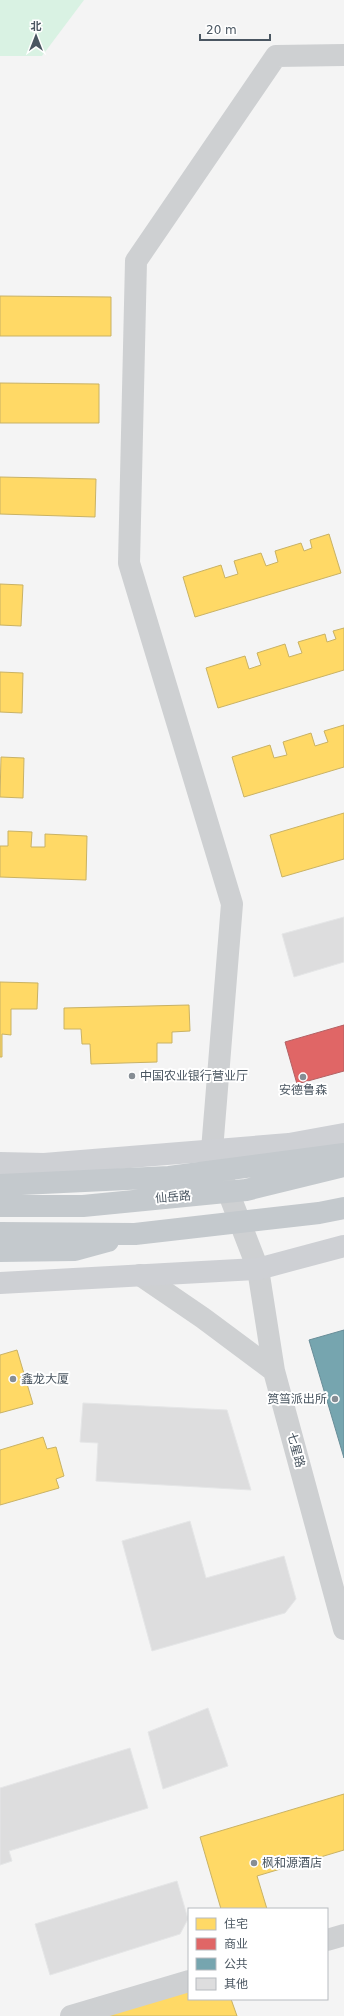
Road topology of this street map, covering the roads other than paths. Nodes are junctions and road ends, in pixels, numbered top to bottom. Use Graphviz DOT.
graph roads {
  1 [pos="344,55"];
  2 [pos="344,1134"];
  3 [pos="212,1150"];
  4 [pos="344,1154"];
  5 [pos="0,1163"];
  6 [pos="344,1166"];
  7 [pos="0,1186"];
  8 [pos="0,1206"];
  9 [pos="344,1208"];
  10 [pos="0,1233"];
  11 [pos="135,1234"];
  12 [pos="344,1246"];
  13 [pos="0,1251"];
  14 [pos="258,1268"];
  15 [pos="140,1275"];
  16 [pos="0,1283"];
  17 [pos="274,1371"];
  18 [pos="344,1629"];
  19 [pos="344,1935"];
  20 [pos="328,1940"];
  21 [pos="188,1981"];
  22 [pos="71,2016"];
  1 -- 3 [label="street"];
  2 -- 3 [label="main road"];
  3 -- 5 [label="main road"];
  3 -- 14 [label="street, 七星路"];
  4 -- 7 [label="highway"];
  6 -- 8 [label="highway, 仙岳路"];
  9 -- 11 [label="highway"];
  10 -- 11 [label="highway"];
  11 -- 13 [label="highway"];
  12 -- 14 [label="main road"];
  14 -- 15 [label="main road"];
  14 -- 17 [label="street, 七星路"];
  15 -- 16 [label="main road"];
  15 -- 17 [label="street"];
  17 -- 18 [label="street, 七星路"];
  19 -- 20 [label="street"];
  21 -- 22 [label="street"];
}
